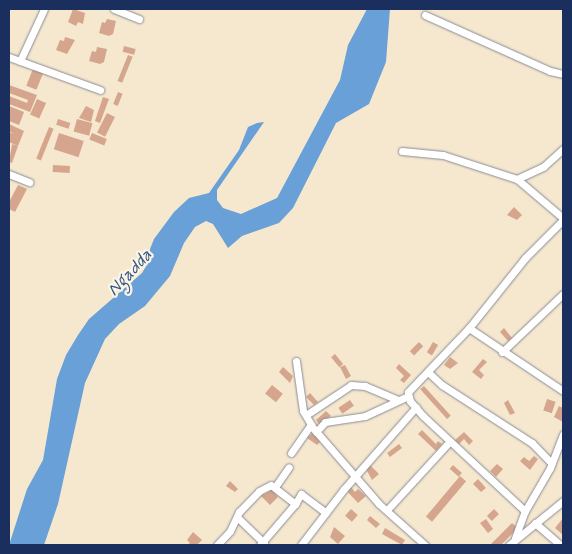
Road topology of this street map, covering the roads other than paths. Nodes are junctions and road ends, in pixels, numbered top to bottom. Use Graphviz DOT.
graph roads {
  1 [pos="44,9"];
  2 [pos="114,9"];
  3 [pos="425,15"];
  4 [pos="139,19"];
  5 [pos="9,57"];
  6 [pos="20,61"];
  7 [pos="563,74"];
  8 [pos="100,90"];
  9 [pos="563,149"];
  10 [pos="402,151"];
  11 [pos="9,174"];
  12 [pos="517,179"];
  13 [pos="29,182"];
  14 [pos="563,219"];
  15 [pos="563,294"];
  16 [pos="469,328"];
  17 [pos="502,352"];
  18 [pos="296,361"];
  19 [pos="429,373"];
  20 [pos="563,391"];
  21 [pos="408,396"];
  22 [pos="396,399"];
  23 [pos="416,407"];
  24 [pos="306,415"];
  25 [pos="311,424"];
  26 [pos="316,432"];
  27 [pos="563,434"];
  28 [pos="450,441"];
  29 [pos="291,453"];
  30 [pos="551,463"];
  31 [pos="289,467"];
  32 [pos="354,477"];
  33 [pos="275,487"];
  34 [pos="563,501"];
  35 [pos="295,504"];
  36 [pos="387,510"];
  37 [pos="525,510"];
  38 [pos="326,513"];
  39 [pos="238,518"];
  40 [pos="535,523"];
  41 [pos="515,538"];
  42 [pos="262,544"];
  43 [pos="218,545"];
  44 [pos="301,545"];
  45 [pos="425,545"];
  46 [pos="509,545"];
  47 [pos="560,545"];
  1 -- 6 [label="street"];
  2 -- 4 [label="street"];
  3 -- 7 [label="street"];
  5 -- 6 [label="street"];
  6 -- 8 [label="street"];
  9 -- 12 [label="street"];
  10 -- 12 [label="street"];
  11 -- 13 [label="street"];
  12 -- 14 [label="street"];
  14 -- 16 [label="street"];
  15 -- 17 [label="street"];
  16 -- 17 [label="street"];
  16 -- 19 [label="street"];
  17 -- 20 [label="street"];
  18 -- 24 [label="street"];
  19 -- 21 [label="street"];
  19 -- 30 [label="street"];
  21 -- 22 [label="street"];
  21 -- 23 [label="street"];
  22 -- 24 [label="street"];
  22 -- 26 [label="street"];
  23 -- 28 [label="street"];
  23 -- 32 [label="street"];
  24 -- 25 [label="street"];
  25 -- 26 [label="street"];
  25 -- 29 [label="street"];
  26 -- 32 [label="street"];
  27 -- 30 [label="street"];
  28 -- 36 [label="street"];
  28 -- 37 [label="street"];
  30 -- 37 [label="street"];
  31 -- 33 [label="street"];
  32 -- 36 [label="street"];
  32 -- 38 [label="street"];
  33 -- 35 [label="street"];
  33 -- 39 [label="street"];
  34 -- 40 [label="street"];
  35 -- 38 [label="street"];
  35 -- 42 [label="street"];
  36 -- 45 [label="street"];
  37 -- 41 [label="street"];
  38 -- 44 [label="street"];
  39 -- 42 [label="street"];
  39 -- 43 [label="street"];
  40 -- 41 [label="street"];
  40 -- 47 [label="street"];
  41 -- 46 [label="street"];
}
